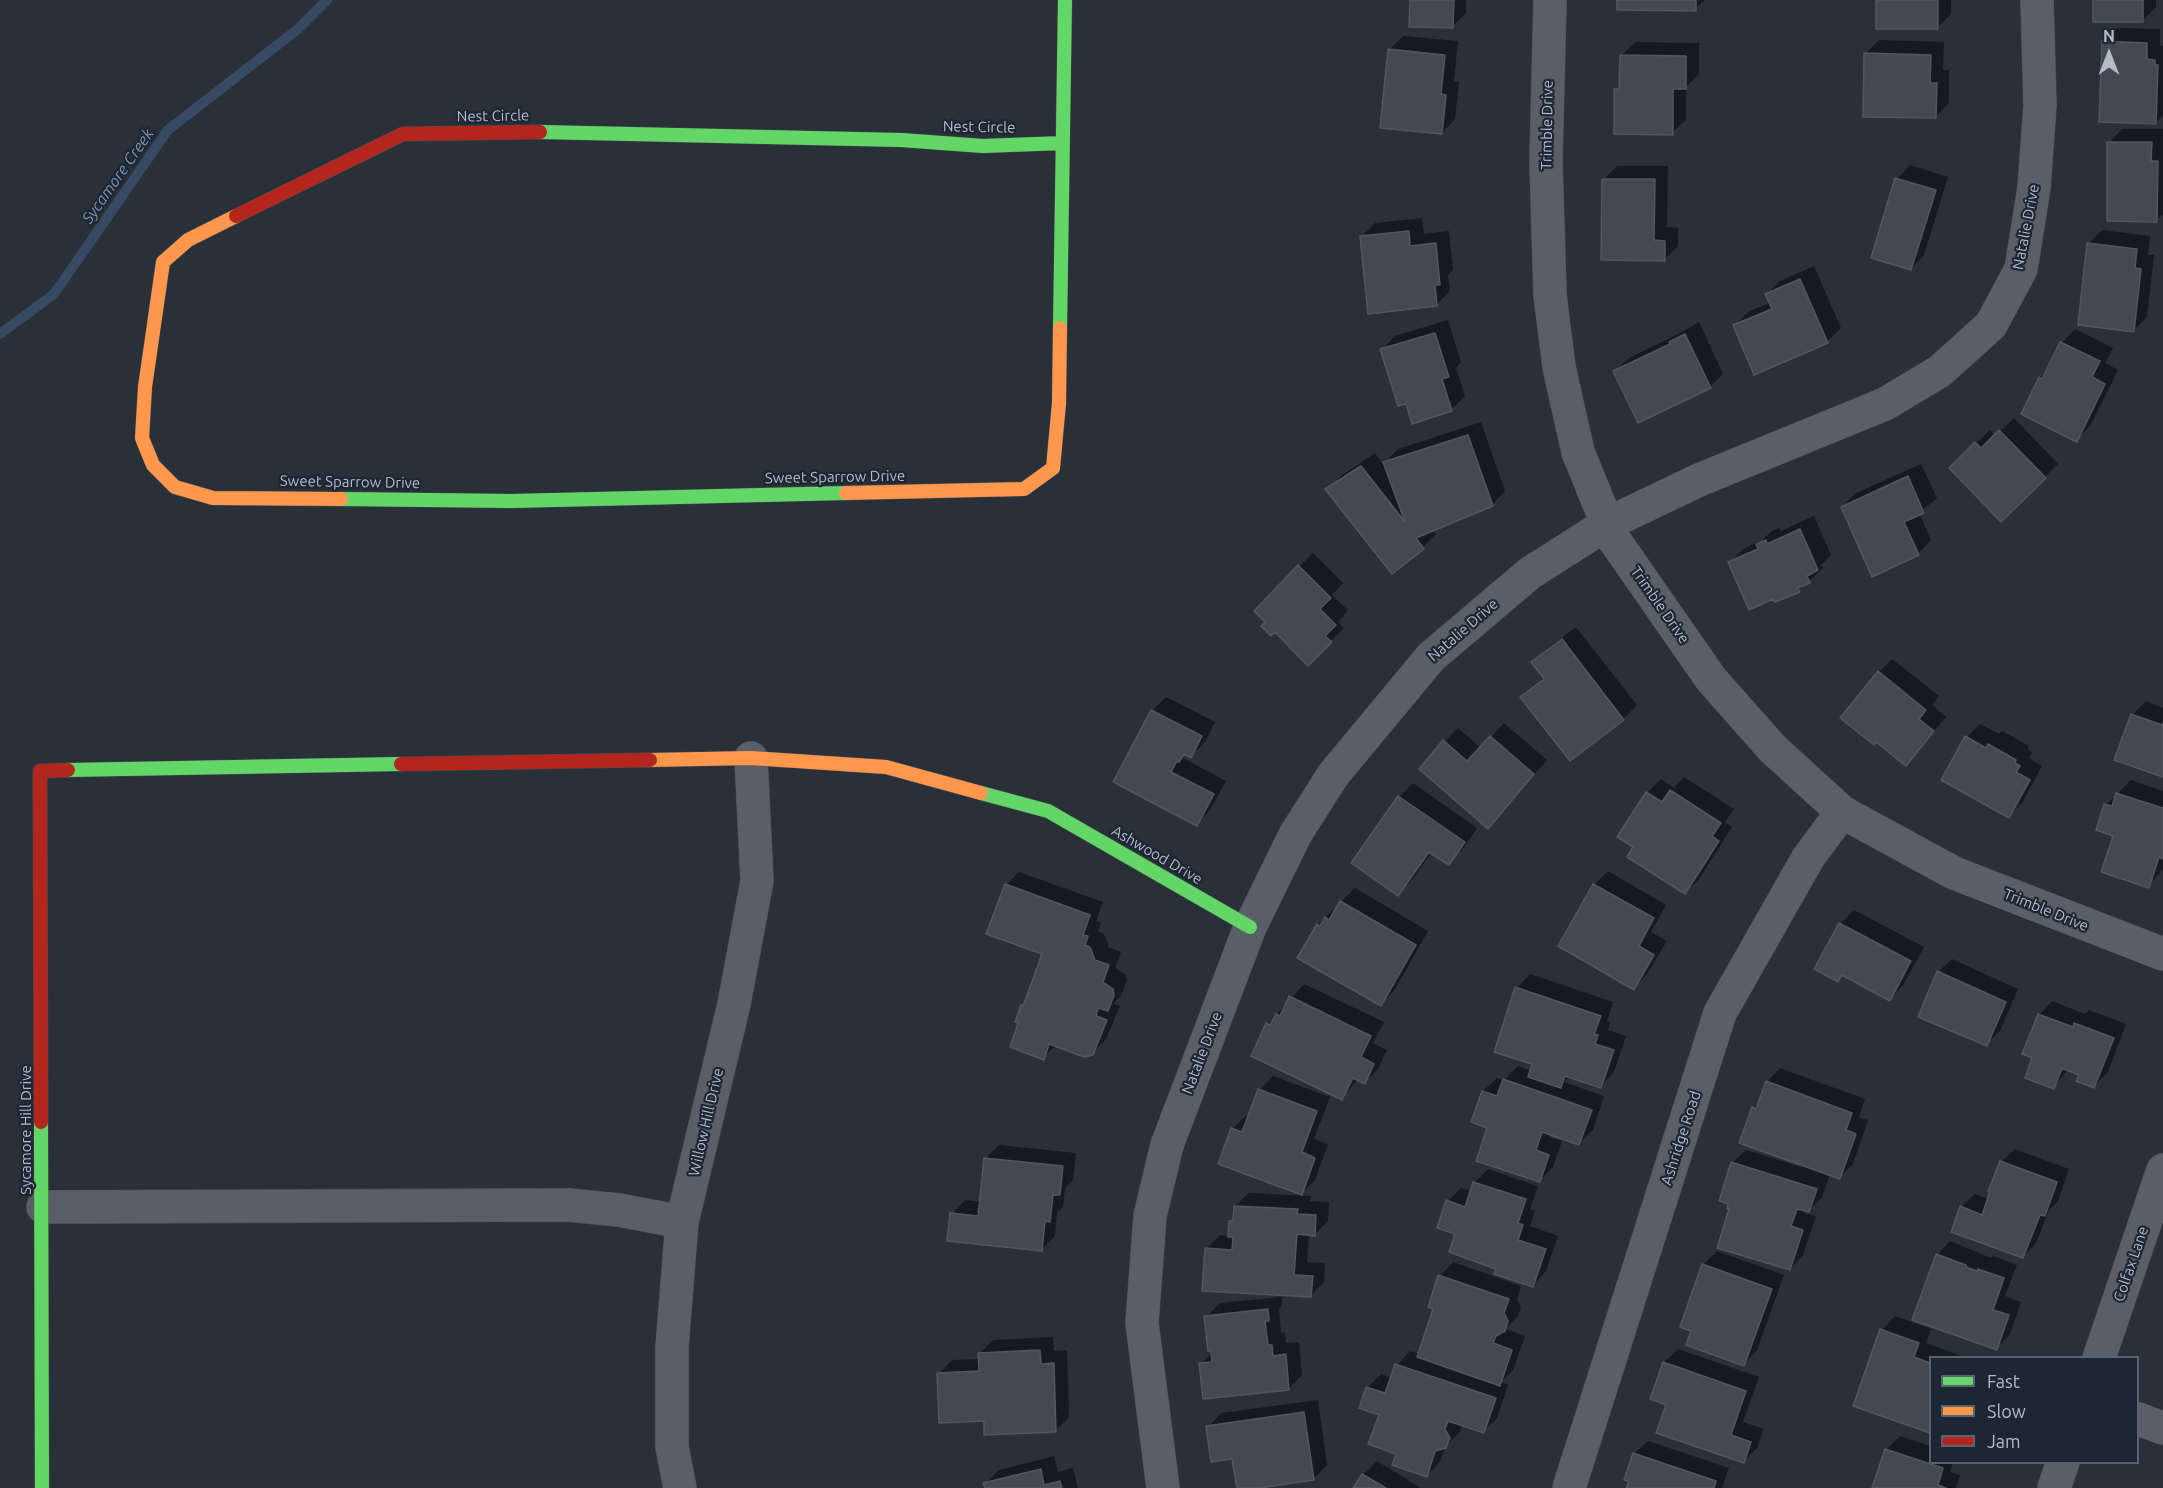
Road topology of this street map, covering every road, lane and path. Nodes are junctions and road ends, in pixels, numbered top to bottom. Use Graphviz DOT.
graph roads {
  1 [pos="1065,0"];
  2 [pos="1550,0"];
  3 [pos="2037,0"];
  4 [pos="1063,143"];
  5 [pos="153,465"];
  6 [pos="1607,524"];
  7 [pos="751,758"];
  8 [pos="40,771"];
  9 [pos="1842,812"];
  10 [pos="1250,927"];
  11 [pos="2163,954"];
  12 [pos="2163,1170"];
  13 [pos="43,1207"];
  14 [pos="682,1222"];
  15 [pos="2100,1356"];
  16 [pos="2139,1419"];
  17 [pos="2163,1428"];
  18 [pos="2062,1464"];
  19 [pos="42,1488"];
  20 [pos="680,1488"];
  21 [pos="1163,1488"];
  22 [pos="1569,1488"];
  23 [pos="2054,1488"];
  1 -- 4 [label="street, Sweet Sparrow Drive"];
  2 -- 6 [label="street, Trimble Drive"];
  3 -- 6 [label="street, Natalie Drive"];
  4 -- 5 [label="street, Nest Circle"];
  4 -- 5 [label="street, Sweet Sparrow Drive"];
  6 -- 9 [label="street, Trimble Drive"];
  6 -- 10 [label="street, Natalie Drive"];
  7 -- 8 [label="street, Ashwood Drive"];
  7 -- 10 [label="street, Ashwood Drive"];
  7 -- 14 [label="street, Willow Hill Drive"];
  8 -- 13 [label="street, Sycamore Hill Drive"];
  9 -- 11 [label="street, Trimble Drive"];
  9 -- 22 [label="street, Ashridge Road"];
  10 -- 21 [label="street, Natalie Drive"];
  12 -- 15 [label="street, Colfax Lane"];
  13 -- 14 [label="street"];
  13 -- 19 [label="street, Sycamore Hill Drive"];
  14 -- 20 [label="street, Willow Hill Drive"];
  16 -- 17 [label="street"];
  18 -- 23 [label="street"];
}
